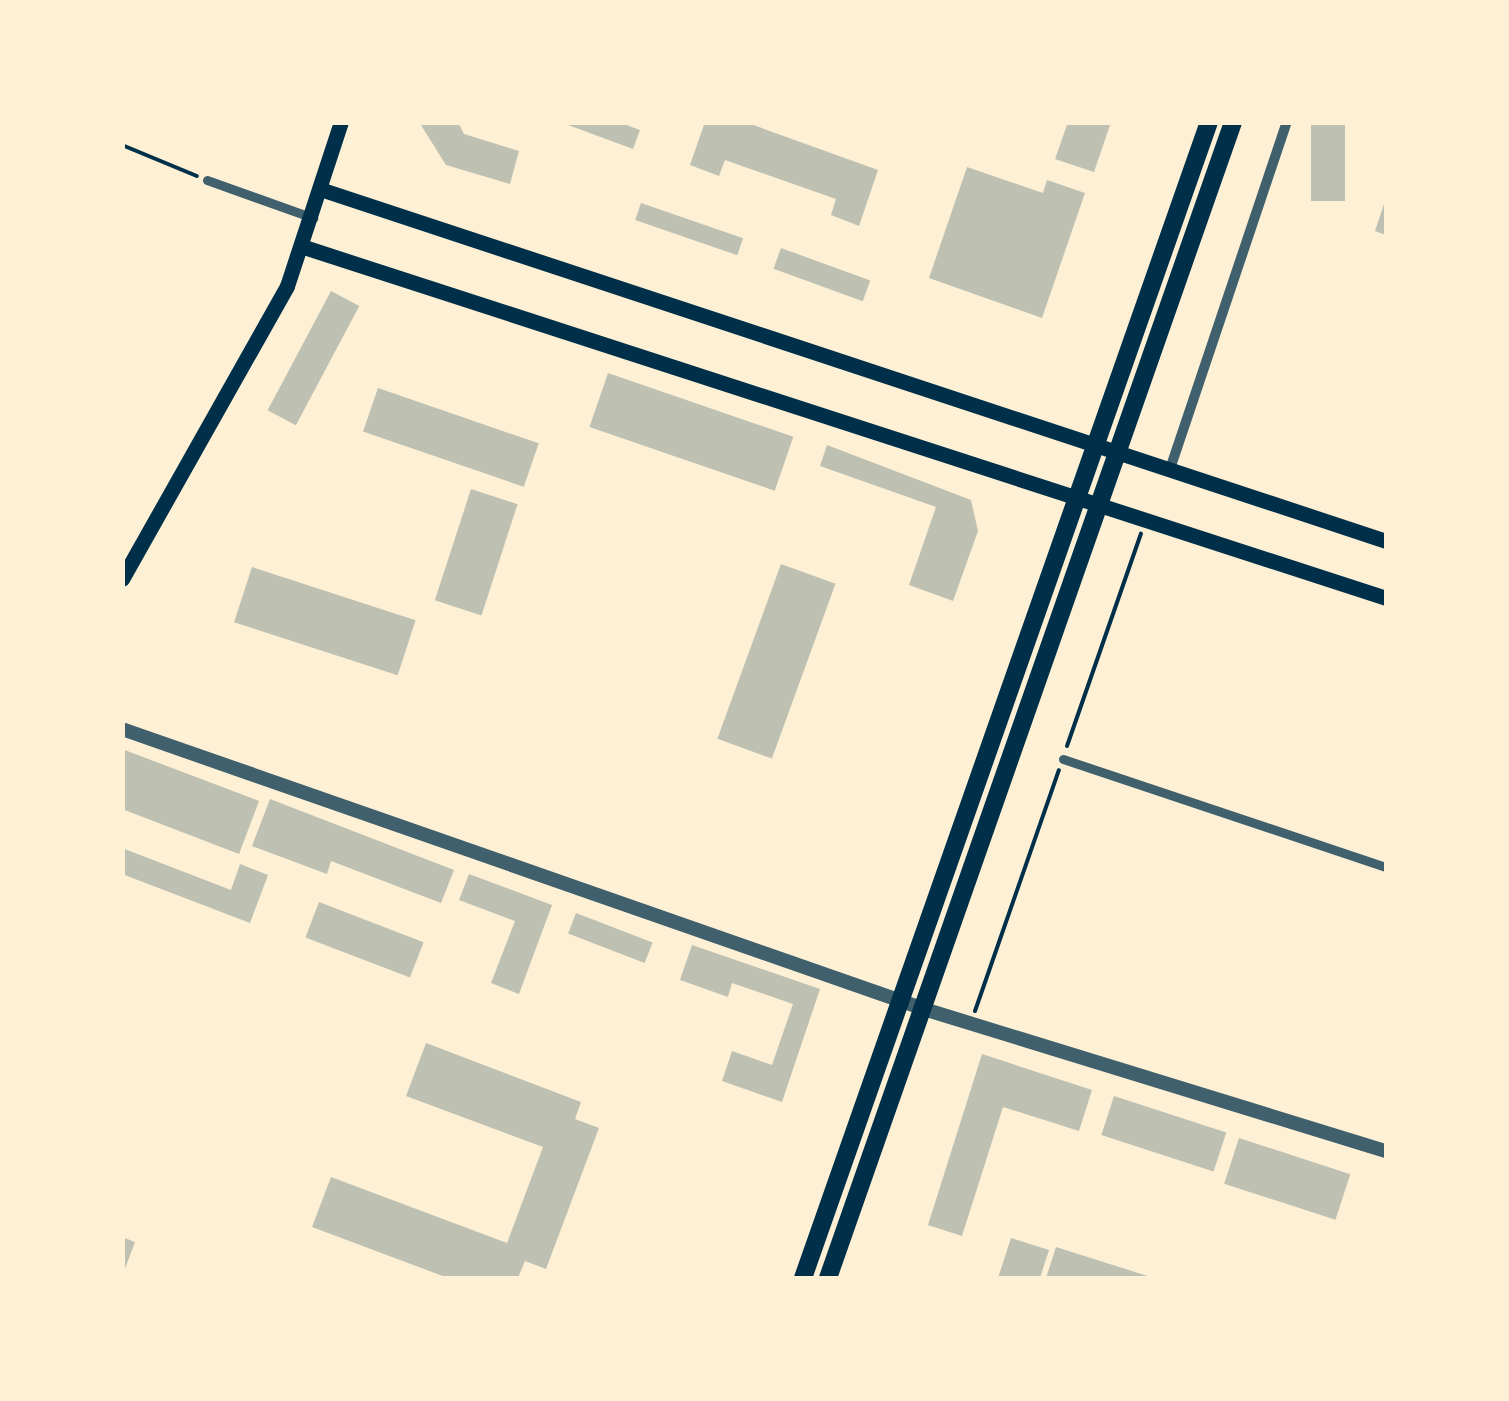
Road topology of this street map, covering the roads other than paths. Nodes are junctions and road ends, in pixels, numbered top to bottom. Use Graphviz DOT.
graph roads {
  1 [pos="341,122"];
  2 [pos="1209,122"];
  3 [pos="1233,122"];
  4 [pos="1287,122"];
  5 [pos="207,180"];
  6 [pos="323,190"];
  7 [pos="315,218"];
  8 [pos="304,246"];
  9 [pos="1096,445"];
  10 [pos="1118,452"];
  11 [pos="1170,469"];
  12 [pos="1078,498"];
  13 [pos="1100,505"];
  14 [pos="1386,540"];
  15 [pos="122,579"];
  16 [pos="1386,598"];
  17 [pos="122,729"];
  18 [pos="1062,760"];
  19 [pos="1386,867"];
  20 [pos="905,1002"];
  21 [pos="926,1010"];
  22 [pos="1386,1151"];
  23 [pos="804,1278"];
  24 [pos="828,1278"];
  1 -- 6 [label="main road"];
  2 -- 9 [label="highway"];
  3 -- 10 [label="highway"];
  4 -- 11 [label="street"];
  5 -- 7 [label="street"];
  6 -- 7 [label="main road"];
  6 -- 9 [label="main road"];
  7 -- 8 [label="main road"];
  8 -- 12 [label="main road"];
  8 -- 15 [label="main road"];
  9 -- 10 [label="main road"];
  9 -- 12 [label="highway"];
  10 -- 11 [label="main road"];
  10 -- 13 [label="highway"];
  11 -- 14 [label="main road"];
  12 -- 13 [label="main road"];
  12 -- 20 [label="highway"];
  13 -- 16 [label="main road"];
  13 -- 21 [label="highway"];
  17 -- 20 [label="street"];
  18 -- 19 [label="street"];
  20 -- 21 [label="street"];
  20 -- 23 [label="highway"];
  21 -- 22 [label="street"];
  21 -- 24 [label="highway"];
}
